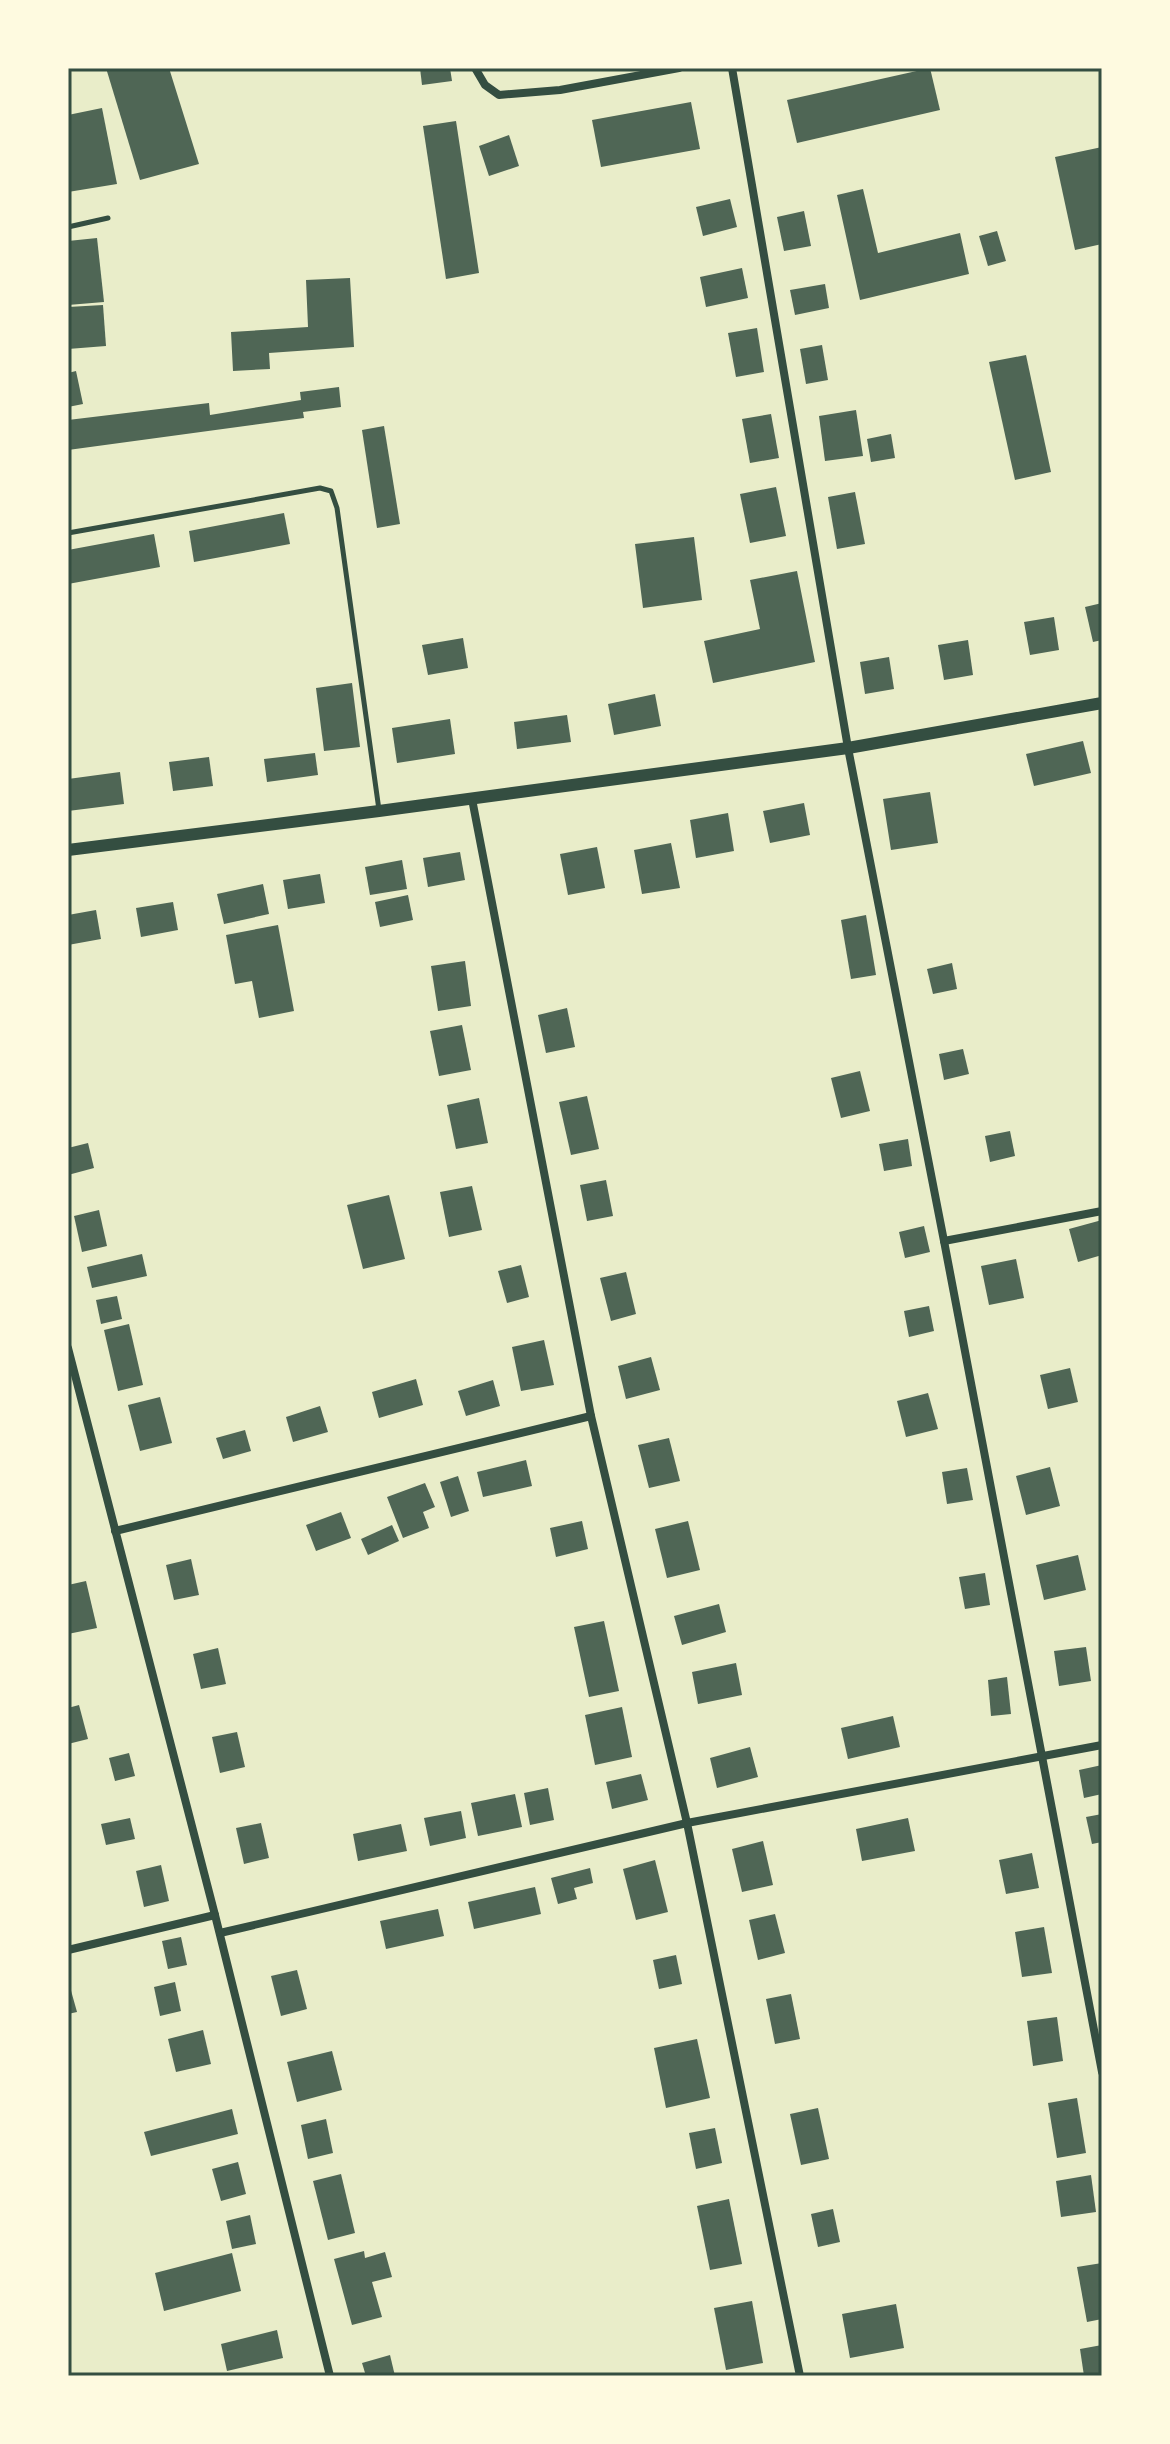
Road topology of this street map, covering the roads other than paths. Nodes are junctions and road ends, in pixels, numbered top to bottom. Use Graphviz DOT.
graph roads {
  1 [pos="475,68"];
  2 [pos="679,68"];
  3 [pos="732,68"];
  4 [pos="108,218"];
  5 [pos="68,227"];
  6 [pos="68,533"];
  7 [pos="1102,703"];
  8 [pos="848,748"];
  9 [pos="472,799"];
  10 [pos="379,811"];
  11 [pos="68,850"];
  12 [pos="1102,1211"];
  13 [pos="944,1241"];
  14 [pos="68,1348"];
  15 [pos="591,1416"];
  16 [pos="115,1531"];
  17 [pos="1102,1745"];
  18 [pos="1041,1758"];
  19 [pos="687,1823"];
  20 [pos="215,1915"];
  21 [pos="220,1933"];
  22 [pos="68,1950"];
  23 [pos="1102,2072"];
  24 [pos="330,2376"];
  25 [pos="800,2376"];
  1 -- 2 [label="street"];
  3 -- 8 [label="street"];
  4 -- 5 [label="lane"];
  6 -- 10 [label="lane"];
  7 -- 8 [label="street"];
  8 -- 9 [label="street"];
  8 -- 13 [label="street"];
  9 -- 10 [label="street"];
  9 -- 15 [label="street"];
  10 -- 11 [label="street"];
  12 -- 13 [label="street"];
  13 -- 18 [label="street"];
  14 -- 16 [label="street"];
  15 -- 16 [label="street"];
  15 -- 19 [label="street"];
  16 -- 20 [label="street"];
  17 -- 18 [label="street"];
  18 -- 19 [label="street"];
  18 -- 23 [label="street"];
  19 -- 21 [label="street"];
  19 -- 25 [label="street"];
  20 -- 21 [label="street"];
  20 -- 22 [label="street"];
  21 -- 24 [label="street"];
}
